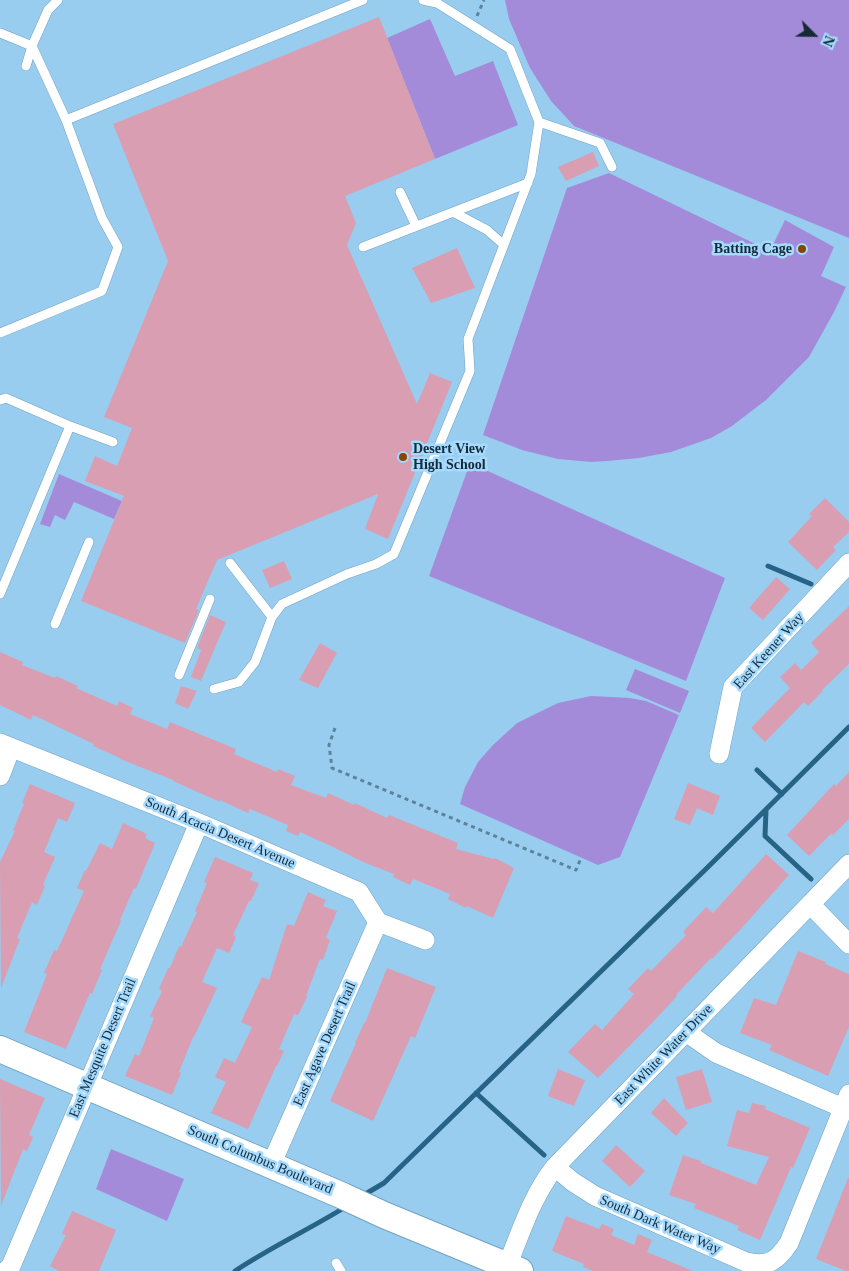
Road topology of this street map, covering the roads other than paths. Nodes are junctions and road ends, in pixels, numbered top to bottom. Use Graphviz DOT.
graph roads {
  1 [pos="58,0"];
  2 [pos="363,0"];
  3 [pos="423,0"];
  4 [pos="0,33"];
  5 [pos="32,46"];
  6 [pos="26,66"];
  7 [pos="66,120"];
  8 [pos="539,122"];
  9 [pos="612,167"];
  10 [pos="528,183"];
  11 [pos="400,192"];
  12 [pos="453,212"];
  13 [pos="416,226"];
  14 [pos="504,244"];
  15 [pos="363,247"];
  16 [pos="0,333"];
  17 [pos="0,400"];
  18 [pos="70,426"];
  19 [pos="113,442"];
  20 [pos="89,542"];
  21 [pos="230,563"];
  22 [pos="849,563"];
  23 [pos="0,594"];
  24 [pos="210,599"];
  25 [pos="272,616"];
  26 [pos="55,624"];
  27 [pos="178,675"];
  28 [pos="214,689"];
  29 [pos="6,746"];
  30 [pos="719,754"];
  31 [pos="0,776"];
  32 [pos="199,823"];
  33 [pos="849,864"];
  34 [pos="810,904"];
  35 [pos="378,922"];
  36 [pos="426,940"];
  37 [pos="849,944"];
  38 [pos="686,1032"];
  39 [pos="0,1049"];
  40 [pos="87,1086"];
  41 [pos="846,1101"];
  42 [pos="271,1165"];
  43 [pos="555,1167"];
  44 [pos="774,1266"];
  45 [pos="514,1268"];
  46 [pos="6,1271"];
  1 -- 5 [label="lane"];
  2 -- 7 [label="lane"];
  3 -- 8 [label="lane"];
  4 -- 5 [label="lane"];
  5 -- 6 [label="lane"];
  5 -- 7 [label="lane"];
  7 -- 16 [label="lane"];
  8 -- 9 [label="lane"];
  8 -- 10 [label="lane"];
  10 -- 12 [label="lane"];
  10 -- 14 [label="lane"];
  11 -- 13 [label="lane"];
  12 -- 13 [label="lane"];
  12 -- 14 [label="lane"];
  13 -- 15 [label="lane"];
  14 -- 25 [label="lane"];
  17 -- 18 [label="lane"];
  18 -- 19 [label="lane"];
  18 -- 23 [label="lane"];
  20 -- 26 [label="lane"];
  21 -- 25 [label="lane"];
  22 -- 30 [label="street, East Keener Way"];
  24 -- 27 [label="lane"];
  25 -- 28 [label="lane"];
  29 -- 31 [label="street"];
  29 -- 32 [label="street, South Acacia Desert Avenue"];
  32 -- 35 [label="street, South Acacia Desert Avenue"];
  32 -- 40 [label="street, East Mesquite Desert Trail"];
  33 -- 34 [label="street, East White Water Drive"];
  34 -- 37 [label="street"];
  34 -- 38 [label="street, East White Water Drive"];
  35 -- 36 [label="street"];
  35 -- 42 [label="street, East Agave Desert Trail"];
  38 -- 41 [label="street"];
  38 -- 43 [label="street, East White Water Drive"];
  39 -- 40 [label="street, South Columbus Boulevard"];
  40 -- 42 [label="street, South Columbus Boulevard"];
  40 -- 46 [label="street, East Mesquite Desert Trail"];
  41 -- 44 [label="street"];
  42 -- 45 [label="street, South Columbus Boulevard"];
  43 -- 44 [label="street, South Dark Water Way"];
  43 -- 45 [label="street, East White Water Drive"];
}
